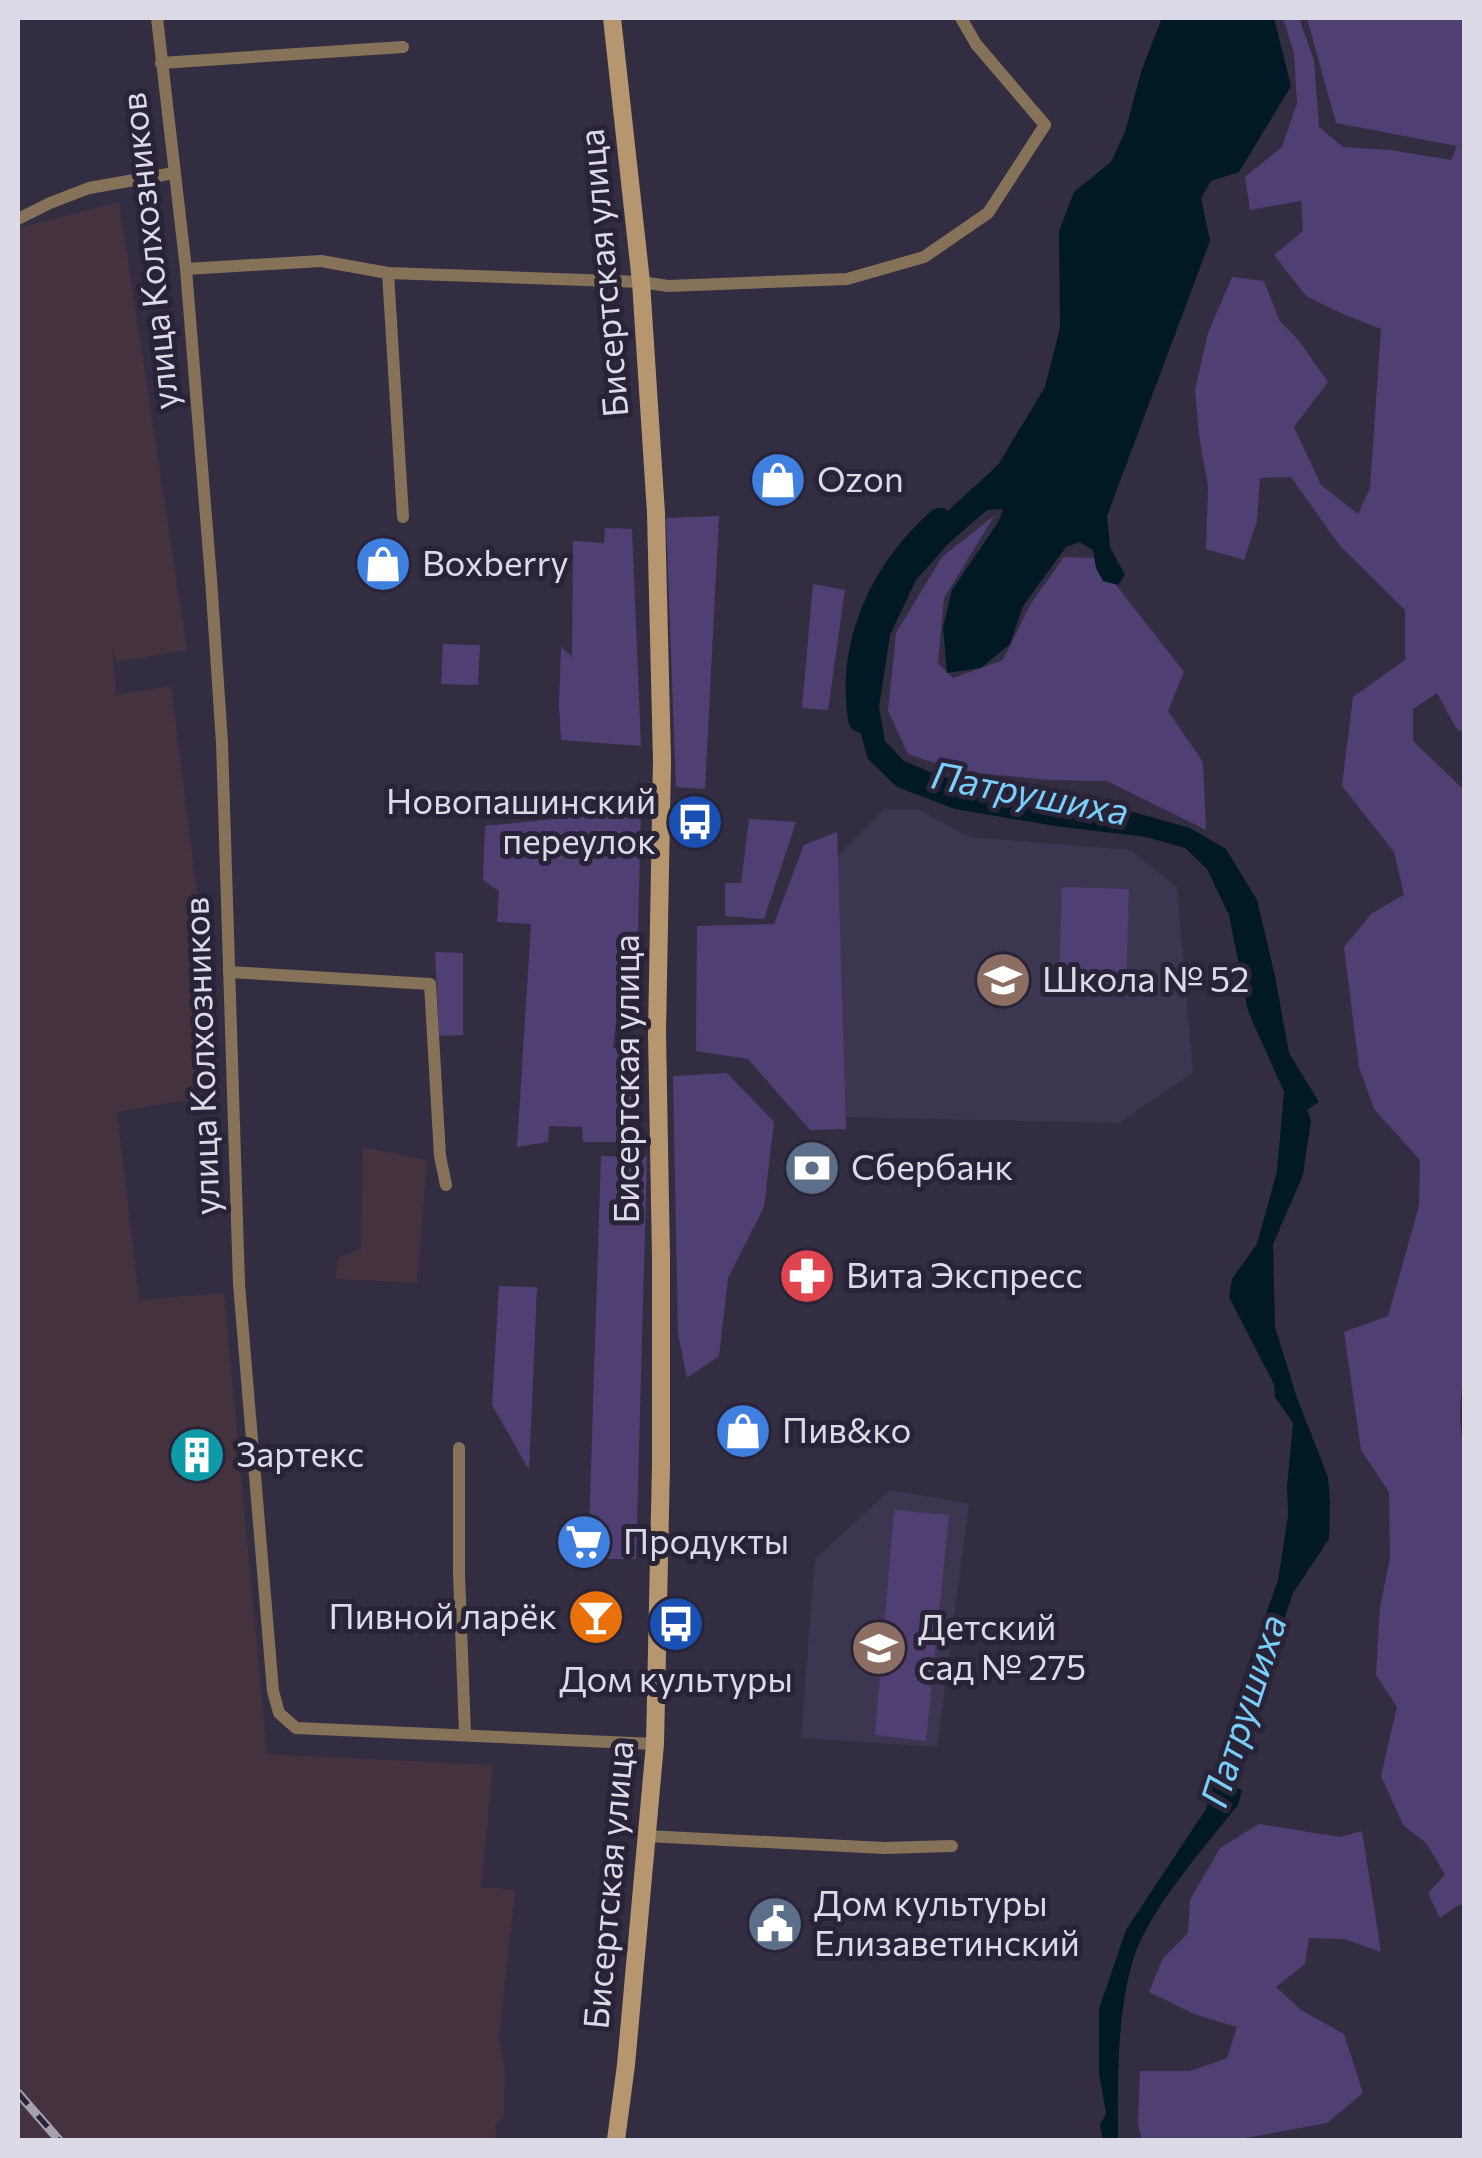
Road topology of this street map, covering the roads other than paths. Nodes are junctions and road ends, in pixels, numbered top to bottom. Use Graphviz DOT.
graph roads {
  1 [pos="157,18"];
  2 [pos="612,18"];
  3 [pos="961,18"];
  4 [pos="404,46"];
  5 [pos="161,63"];
  6 [pos="174,173"];
  7 [pos="18,219"];
  8 [pos="186,269"];
  9 [pos="388,273"];
  10 [pos="640,282"];
  11 [pos="403,516"];
  12 [pos="229,972"];
  13 [pos="446,1185"];
  14 [pos="459,1448"];
  15 [pos="464,1734"];
  16 [pos="654,1744"];
  17 [pos="646,1836"];
  18 [pos="952,1846"];
  19 [pos="616,2140"];
  1 -- 5 [label="street, улица Колхозников"];
  2 -- 10 [label="main road, Бисертская улица"];
  3 -- 10 [label="street"];
  4 -- 5 [label="street"];
  5 -- 6 [label="street, улица Колхозников"];
  6 -- 7 [label="street"];
  6 -- 8 [label="street, улица Колхозников"];
  8 -- 9 [label="street"];
  8 -- 12 [label="street, улица Колхозников"];
  9 -- 10 [label="street"];
  9 -- 11 [label="street"];
  10 -- 16 [label="main road, Бисертская улица"];
  12 -- 13 [label="street"];
  12 -- 15 [label="street, улица Колхозников"];
  14 -- 15 [label="street"];
  15 -- 16 [label="street, улица Колхозников"];
  16 -- 17 [label="main road, Бисертская улица"];
  17 -- 18 [label="street"];
  17 -- 19 [label="main road, Бисертская улица"];
}
